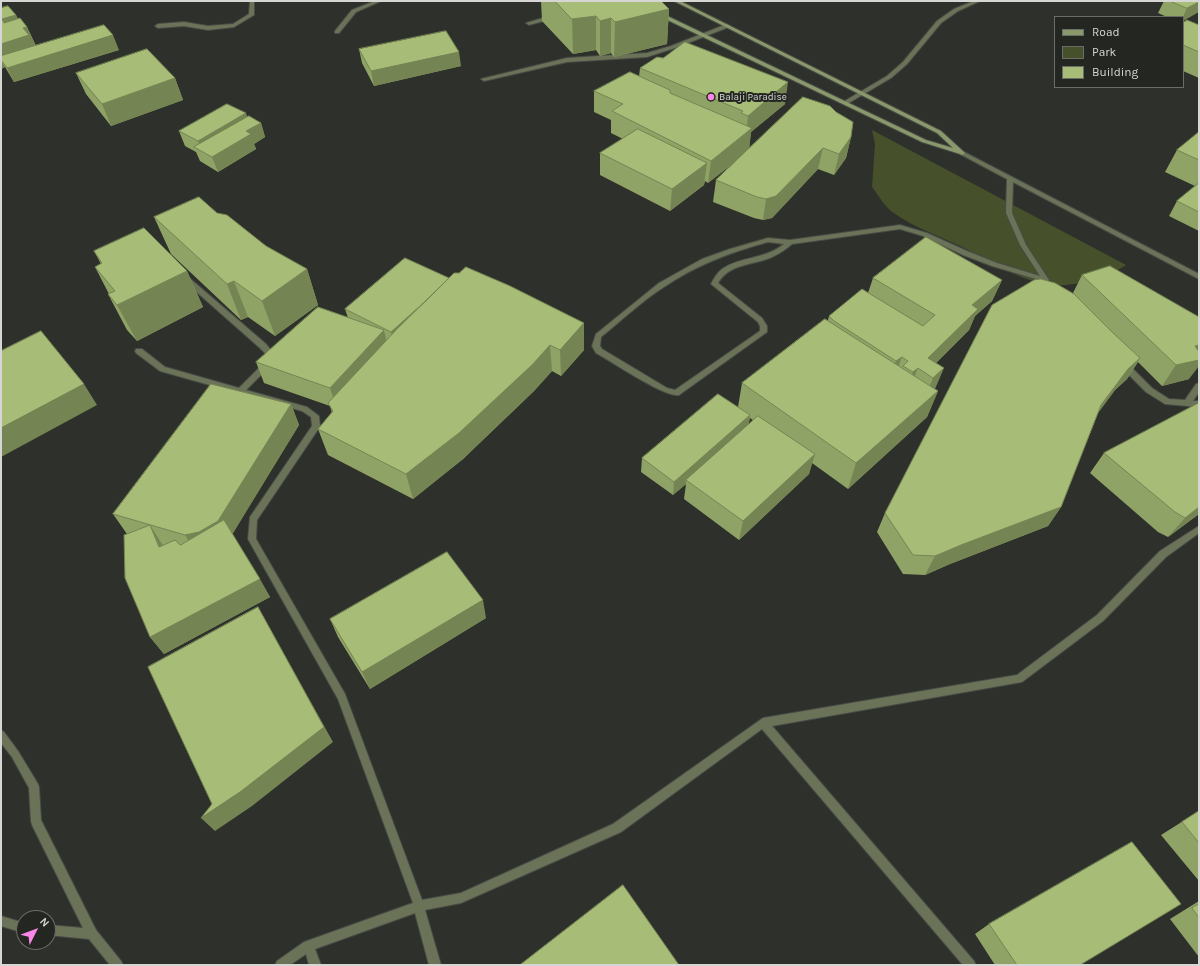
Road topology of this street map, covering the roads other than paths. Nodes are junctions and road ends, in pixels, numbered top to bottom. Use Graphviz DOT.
graph roads {
  1 [pos="252,1"];
  2 [pos="376,1"];
  3 [pos="676,1"];
  4 [pos="978,1"];
  5 [pos="654,11"];
  6 [pos="559,15"];
  7 [pos="529,23"];
  8 [pos="158,26"];
  9 [pos="727,26"];
  10 [pos="337,32"];
  11 [pos="704,35"];
  12 [pos="484,79"];
  13 [pos="861,93"];
  14 [pos="845,103"];
  15 [pos="962,153"];
  16 [pos="1010,178"];
  17 [pos="790,242"];
  18 [pos="176,271"];
  19 [pos="1199,277"];
  20 [pos="1045,279"];
  21 [pos="1050,285"];
  22 [pos="139,351"];
  23 [pos="1120,362"];
  24 [pos="1199,386"];
  25 [pos="241,390"];
  26 [pos="1187,403"];
  27 [pos="1199,404"];
  28 [pos="1199,529"];
  29 [pos="763,723"];
  30 [pos="1,735"];
  31 [pos="420,906"];
  32 [pos="1,921"];
  33 [pos="16,926"];
  34 [pos="56,931"];
  35 [pos="92,934"];
  36 [pos="308,946"];
  37 [pos="117,965"];
  38 [pos="281,965"];
  39 [pos="315,965"];
  40 [pos="435,965"];
  41 [pos="970,965"];
  1 -- 8 [label="street"];
  2 -- 10 [label="street"];
  3 -- 9 [label="street"];
  4 -- 13 [label="street"];
  5 -- 11 [label="street"];
  6 -- 7 [label="street"];
  9 -- 11 [label="street"];
  9 -- 13 [label="street"];
  11 -- 12 [label="street"];
  11 -- 14 [label="street"];
  13 -- 14 [label="street"];
  13 -- 15 [label="street"];
  14 -- 15 [label="street"];
  15 -- 16 [label="street"];
  16 -- 19 [label="street"];
  16 -- 20 [label="street"];
  17 -- 17 [label="street"];
  17 -- 20 [label="street"];
  18 -- 25 [label="street"];
  20 -- 21 [label="street"];
  22 -- 25 [label="street"];
  23 -- 26 [label="street"];
  24 -- 26 [label="street"];
  25 -- 31 [label="street"];
  26 -- 27 [label="street"];
  28 -- 29 [label="street"];
  29 -- 31 [label="street"];
  29 -- 41 [label="street"];
  30 -- 35 [label="street"];
  31 -- 36 [label="street"];
  31 -- 40 [label="street"];
  32 -- 33 [label="street"];
  34 -- 35 [label="street"];
  35 -- 37 [label="street"];
  36 -- 38 [label="street"];
  36 -- 39 [label="street"];
}
